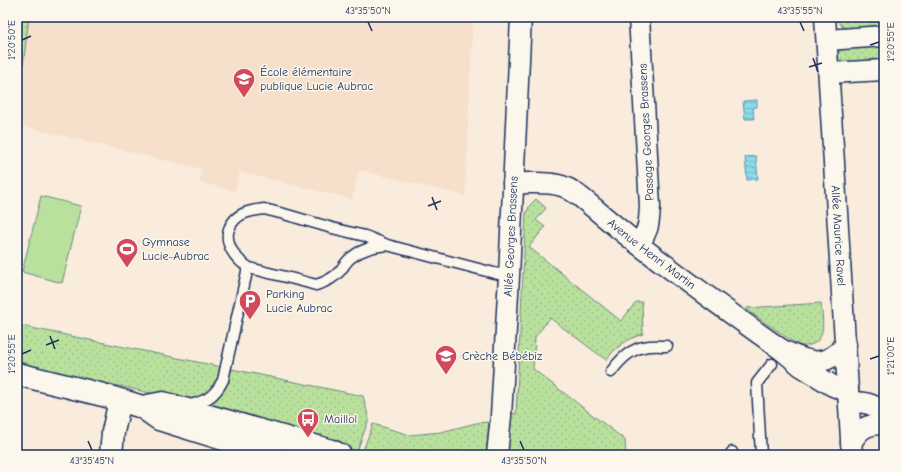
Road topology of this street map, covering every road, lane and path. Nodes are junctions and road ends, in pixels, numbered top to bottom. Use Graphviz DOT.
graph roads {
  1 [pos="521,17"];
  2 [pos="639,17"];
  3 [pos="825,17"];
  4 [pos="884,36"];
  5 [pos="827,40"];
  6 [pos="884,70"];
  7 [pos="829,73"];
  8 [pos="513,183"];
  9 [pos="639,244"];
  10 [pos="387,245"];
  11 [pos="248,267"];
  12 [pos="509,276"];
  13 [pos="846,344"];
  14 [pos="667,346"];
  15 [pos="777,357"];
  16 [pos="611,372"];
  17 [pos="17,374"];
  18 [pos="849,395"];
  19 [pos="120,400"];
  20 [pos="142,407"];
  21 [pos="180,408"];
  22 [pos="884,412"];
  23 [pos="884,424"];
  24 [pos="852,449"];
  25 [pos="111,455"];
  26 [pos="275,455"];
  27 [pos="340,455"];
  28 [pos="497,455"];
  29 [pos="761,455"];
  1 -- 8 [label="street, Allée Georges Brassens"];
  2 -- 9 [label="street, Passage Georges Brassens"];
  3 -- 5 [label="street, Allée Maurice Ravel"];
  4 -- 5 [label="street"];
  5 -- 7 [label="street, Allée Maurice Ravel"];
  6 -- 7 [label="street"];
  7 -- 13 [label="street, Allée Maurice Ravel"];
  8 -- 9 [label="street, Avenue Henri Martin"];
  8 -- 12 [label="street, Allée Georges Brassens"];
  9 -- 15 [label="street, Avenue Henri Martin"];
  10 -- 11 [label="lane"];
  10 -- 11 [label="lane"];
  10 -- 12 [label="lane"];
  11 -- 21 [label="lane"];
  12 -- 28 [label="street, Allée Georges Brassens"];
  13 -- 15 [label="street, Avenue Henri Martin"];
  13 -- 18 [label="street, Allée Maurice Ravel"];
  14 -- 16 [label="lane"];
  15 -- 18 [label="street, Avenue Henri Martin"];
  15 -- 29 [label="lane"];
  17 -- 19 [label="main road"];
  18 -- 22 [label="street, Avenue Henri Martin"];
  18 -- 24 [label="street, Allée Maurice Ravel"];
  19 -- 20 [label="main road"];
  19 -- 25 [label="main road"];
  20 -- 21 [label="main road"];
  20 -- 26 [label="main road"];
  21 -- 27 [label="main road"];
  23 -- 24 [label="street"];
}
